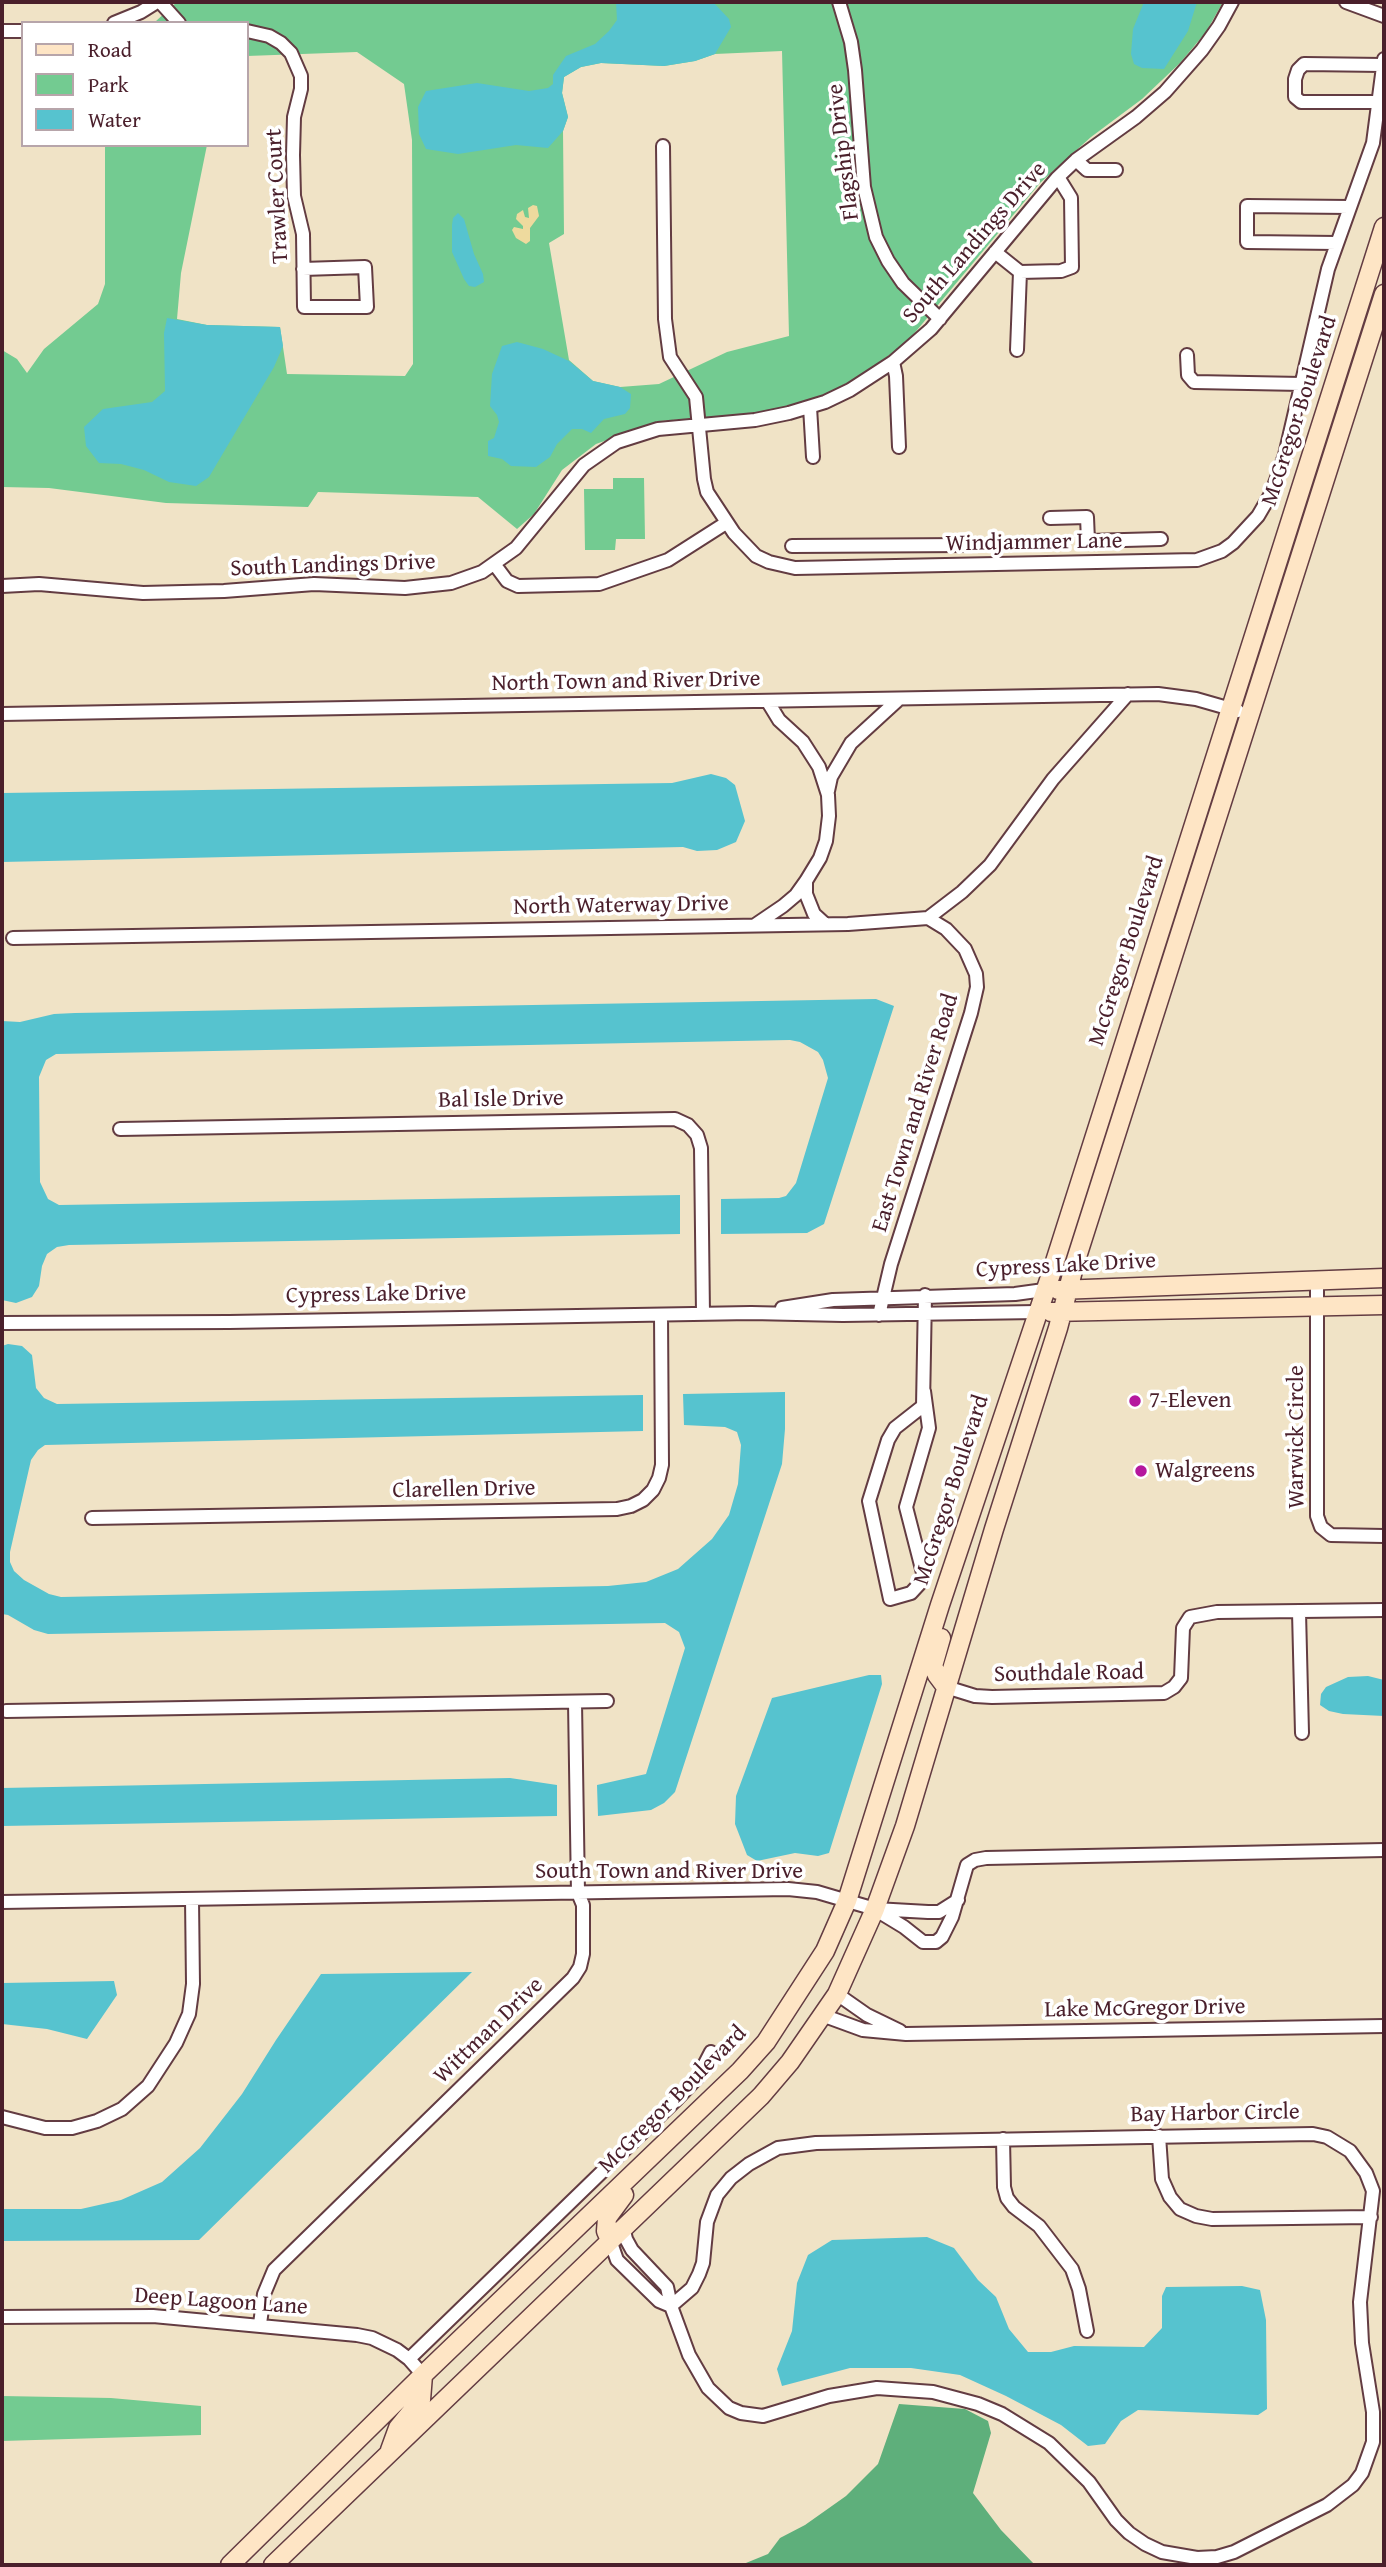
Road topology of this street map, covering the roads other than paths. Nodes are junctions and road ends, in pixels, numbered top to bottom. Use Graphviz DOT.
graph roads {
  1 [pos="159,2"];
  2 [pos="839,2"];
  3 [pos="1232,2"];
  4 [pos="1346,2"];
  5 [pos="1384,16"];
  6 [pos="119,21"];
  7 [pos="177,21"];
  8 [pos="2,31"];
  9 [pos="21,31"];
  10 [pos="248,31"];
  11 [pos="1384,62"];
  12 [pos="1378,102"];
  13 [pos="663,146"];
  14 [pos="1076,160"];
  15 [pos="1116,170"];
  16 [pos="1058,177"];
  17 [pos="1350,207"];
  18 [pos="1384,227"];
  19 [pos="1337,243"];
  20 [pos="995,252"];
  21 [pos="303,268"];
  22 [pos="1020,272"];
  23 [pos="1384,294"];
  24 [pos="940,319"];
  25 [pos="1017,350"];
  26 [pos="1187,355"];
  27 [pos="893,362"];
  28 [pos="1302,384"];
  29 [pos="810,407"];
  30 [pos="698,425"];
  31 [pos="899,447"];
  32 [pos="813,457"];
  33 [pos="1050,518"];
  34 [pos="726,523"];
  35 [pos="1161,539"];
  36 [pos="1088,541"];
  37 [pos="918,545"];
  38 [pos="967,545"];
  39 [pos="792,546"];
  40 [pos="1088,563"];
  41 [pos="495,565"];
  42 [pos="919,566"];
  43 [pos="2,586"];
  44 [pos="1128,694"];
  45 [pos="899,699"];
  46 [pos="768,702"];
  47 [pos="1231,709"];
  48 [pos="2,714"];
  49 [pos="1249,715"];
  50 [pos="828,795"];
  51 [pos="806,881"];
  52 [pos="928,918"];
  53 [pos="825,924"];
  54 [pos="755,925"];
  55 [pos="13,938"];
  56 [pos="120,1129"];
  57 [pos="1384,1278"];
  58 [pos="1317,1280"];
  59 [pos="1068,1289"];
  60 [pos="1044,1290"];
  61 [pos="925,1295"];
  62 [pos="882,1297"];
  63 [pos="1384,1306"];
  64 [pos="1317,1308"];
  65 [pos="1037,1312"];
  66 [pos="1062,1312"];
  67 [pos="751,1313"];
  68 [pos="703,1314"];
  69 [pos="661,1315"];
  70 [pos="878,1315"];
  71 [pos="925,1315"];
  72 [pos="2,1323"];
  73 [pos="924,1391"];
  74 [pos="92,1518"];
  75 [pos="1384,1536"];
  76 [pos="958,1549"];
  77 [pos="1384,1610"];
  78 [pos="1299,1612"];
  79 [pos="946,1687"];
  80 [pos="607,1701"];
  81 [pos="575,1702"];
  82 [pos="6,1711"];
  83 [pos="1302,1733"];
  84 [pos="1384,1850"];
  85 [pos="578,1893"];
  86 [pos="192,1899"];
  87 [pos="958,1900"];
  88 [pos="847,1901"];
  89 [pos="2,1902"];
  90 [pos="875,1909"];
  91 [pos="837,1994"];
  92 [pos="822,2015"];
  93 [pos="1384,2026"];
  94 [pos="906,2034"];
  95 [pos="711,2052"];
  96 [pos="2,2117"];
  97 [pos="1159,2136"];
  98 [pos="1003,2139"];
  99 [pos="655,2153"];
  100 [pos="1371,2217"];
  101 [pos="623,2227"];
  102 [pos="610,2240"];
  103 [pos="671,2306"];
  104 [pos="2,2317"];
  105 [pos="260,2324"];
  106 [pos="1087,2331"];
  107 [pos="409,2359"];
  108 [pos="423,2375"];
  109 [pos="389,2453"];
  110 [pos="230,2565"];
  111 [pos="273,2565"];
  1 -- 6 [label="street"];
  1 -- 7 [label="street"];
  2 -- 24 [label="street, Flagship Drive"];
  3 -- 14 [label="street, South Landings Drive"];
  4 -- 5 [label="street"];
  8 -- 9 [label="street"];
  10 -- 21 [label="street, Trawler Court"];
  11 -- 12 [label="street, Windjammer Lane"];
  11 -- 12 [label="street"];
  12 -- 17 [label="street, Windjammer Lane"];
  13 -- 30 [label="street, Windjammer Lane"];
  14 -- 15 [label="street"];
  14 -- 16 [label="street, South Landings Drive"];
  16 -- 20 [label="street, South Landings Drive"];
  16 -- 22 [label="street"];
  17 -- 19 [label="street, Windjammer Lane"];
  17 -- 19 [label="street"];
  18 -- 47 [label="main road, McGregor Boulevard"];
  19 -- 28 [label="street, Windjammer Lane"];
  20 -- 22 [label="street"];
  20 -- 24 [label="street, South Landings Drive"];
  21 -- 21 [label="street, Trawler Court"];
  22 -- 25 [label="street"];
  23 -- 49 [label="main road, McGregor Boulevard"];
  24 -- 27 [label="street, South Landings Drive"];
  26 -- 28 [label="street"];
  27 -- 29 [label="street, South Landings Drive"];
  27 -- 31 [label="street"];
  28 -- 40 [label="street, Windjammer Lane"];
  29 -- 30 [label="street, South Landings Drive"];
  29 -- 32 [label="street"];
  30 -- 34 [label="street, Windjammer Lane"];
  30 -- 41 [label="street, South Landings Drive"];
  33 -- 36 [label="street"];
  34 -- 41 [label="street"];
  34 -- 42 [label="street, Windjammer Lane"];
  35 -- 36 [label="street"];
  36 -- 40 [label="street"];
  37 -- 38 [label="street"];
  37 -- 39 [label="street"];
  37 -- 42 [label="street"];
  40 -- 42 [label="street, Windjammer Lane"];
  41 -- 43 [label="street, South Landings Drive"];
  44 -- 45 [label="street, North Town and River Drive"];
  44 -- 47 [label="street, North Town and River Drive"];
  44 -- 52 [label="street"];
  45 -- 46 [label="street, North Town and River Drive"];
  45 -- 50 [label="street"];
  46 -- 48 [label="street, North Town and River Drive"];
  46 -- 50 [label="street"];
  47 -- 49 [label="street, North Town and River Drive"];
  47 -- 60 [label="main road, McGregor Boulevard"];
  49 -- 59 [label="main road, McGregor Boulevard"];
  50 -- 51 [label="street"];
  51 -- 53 [label="street"];
  51 -- 54 [label="street"];
  52 -- 53 [label="street, North Waterway Drive"];
  52 -- 62 [label="street, East Town and River Road"];
  53 -- 54 [label="street, North Waterway Drive"];
  54 -- 55 [label="street, North Waterway Drive"];
  56 -- 68 [label="street, Bal Isle Drive"];
  57 -- 58 [label="main road, Cypress Lake Drive"];
  58 -- 59 [label="main road, Cypress Lake Drive"];
  58 -- 64 [label="street, Warwick Circle"];
  59 -- 60 [label="main road, Cypress Lake Drive"];
  59 -- 66 [label="main road, McGregor Boulevard"];
  60 -- 61 [label="street, Cypress Lake Drive"];
  60 -- 65 [label="main road, McGregor Boulevard"];
  61 -- 62 [label="street, Cypress Lake Drive"];
  61 -- 71 [label="street"];
  62 -- 67 [label="street, Cypress Lake Drive"];
  62 -- 70 [label="street, East Town and River Road"];
  63 -- 64 [label="main road, Cypress Lake Drive"];
  64 -- 66 [label="main road, Cypress Lake Drive"];
  64 -- 75 [label="street, Warwick Circle"];
  65 -- 66 [label="main road, Cypress Lake Drive"];
  65 -- 71 [label="street, Cypress Lake Drive"];
  65 -- 76 [label="main road, McGregor Boulevard"];
  66 -- 79 [label="main road, McGregor Boulevard"];
  67 -- 68 [label="street, Cypress Lake Drive"];
  67 -- 70 [label="street, Cypress Lake Drive"];
  68 -- 69 [label="street, Cypress Lake Drive"];
  69 -- 72 [label="street, Cypress Lake Drive"];
  69 -- 74 [label="street, Clarellen Drive"];
  70 -- 71 [label="street, Cypress Lake Drive"];
  71 -- 73 [label="street"];
  73 -- 73 [label="street"];
  76 -- 79 [label="main road"];
  76 -- 88 [label="main road, McGregor Boulevard"];
  77 -- 78 [label="street, Southdale Road"];
  78 -- 79 [label="street, Southdale Road"];
  78 -- 83 [label="street"];
  79 -- 90 [label="main road, McGregor Boulevard"];
  80 -- 81 [label="street"];
  81 -- 82 [label="street"];
  81 -- 85 [label="street, Wittman Drive"];
  84 -- 87 [label="street"];
  85 -- 86 [label="street, South Town and River Drive"];
  85 -- 88 [label="street, South Town and River Drive"];
  85 -- 105 [label="street, Wittman Drive"];
  86 -- 89 [label="street, South Town and River Drive"];
  86 -- 96 [label="street"];
  87 -- 90 [label="street, South Town and River Drive"];
  87 -- 90 [label="street"];
  88 -- 90 [label="street, South Town and River Drive"];
  88 -- 99 [label="main road, McGregor Boulevard"];
  90 -- 91 [label="main road, McGregor Boulevard"];
  91 -- 92 [label="main road, McGregor Boulevard"];
  91 -- 94 [label="street, Lake McGregor Drive"];
  92 -- 94 [label="street, Lake McGregor Drive"];
  92 -- 101 [label="main road, McGregor Boulevard"];
  93 -- 94 [label="street, Lake McGregor Drive"];
  95 -- 107 [label="street"];
  97 -- 98 [label="street, Bay Harbor Circle"];
  97 -- 100 [label="street, Bay Harbor Circle"];
  97 -- 100 [label="street"];
  98 -- 103 [label="street, Bay Harbor Circle"];
  98 -- 106 [label="street"];
  99 -- 102 [label="main road"];
  99 -- 108 [label="main road, McGregor Boulevard"];
  100 -- 103 [label="street, Bay Harbor Circle"];
  101 -- 102 [label="main road, McGregor Boulevard"];
  101 -- 103 [label="street, Bay Harbor Circle"];
  102 -- 103 [label="street"];
  102 -- 109 [label="main road, McGregor Boulevard"];
  104 -- 105 [label="street, Deep Lagoon Lane"];
  105 -- 107 [label="street, Deep Lagoon Lane"];
  107 -- 108 [label="street, Deep Lagoon Lane"];
  108 -- 109 [label="main road"];
  108 -- 110 [label="main road, McGregor Boulevard"];
  109 -- 111 [label="main road, McGregor Boulevard"];
}
